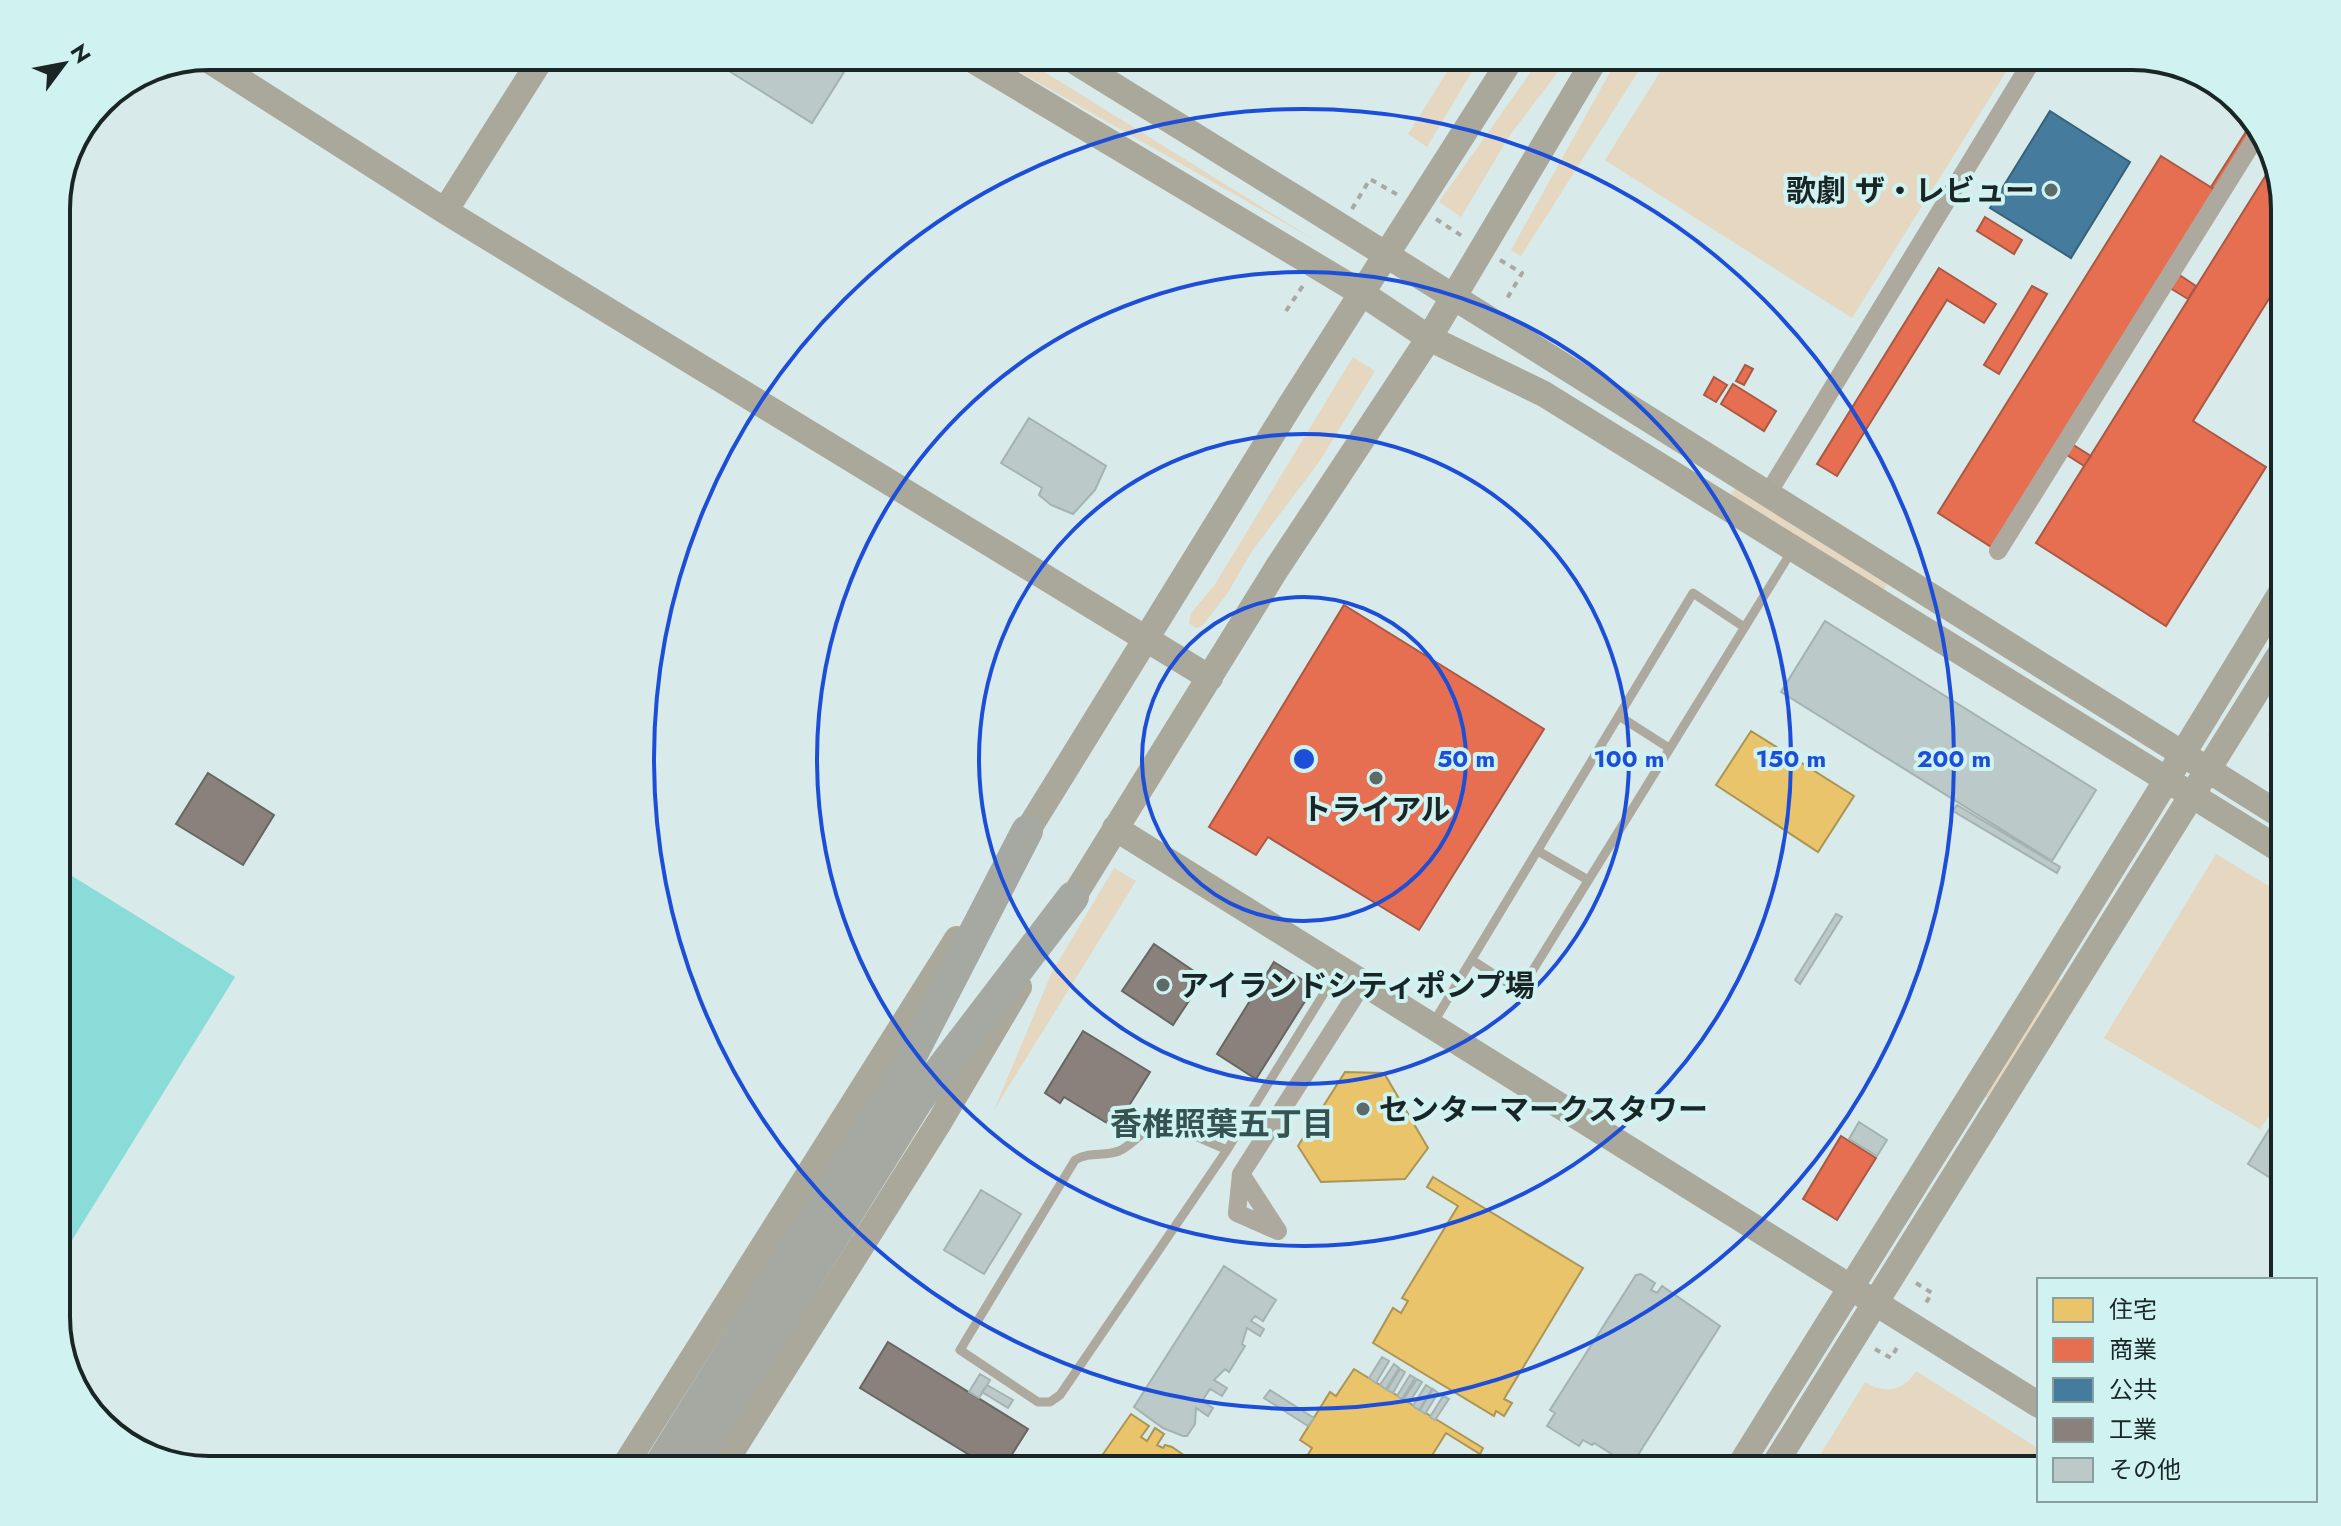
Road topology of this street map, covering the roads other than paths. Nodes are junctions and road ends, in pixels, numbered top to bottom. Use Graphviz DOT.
graph roads {
  1 [pos="224,70"];
  2 [pos="534,70"];
  3 [pos="989,70"];
  4 [pos="1089,70"];
  5 [pos="1504,70"];
  6 [pos="1589,70"];
  7 [pos="2026,70"];
  8 [pos="2253,142"];
  9 [pos="445,211"];
  10 [pos="1388,254"];
  11 [pos="1363,294"];
  12 [pos="1454,297"];
  13 [pos="1429,338"];
  14 [pos="1767,495"];
  15 [pos="1793,549"];
  16 [pos="1998,551"];
  17 [pos="2271,609"];
  18 [pos="1744,627"];
  19 [pos="1144,639"];
  20 [pos="2271,669"];
  21 [pos="1210,678"];
  22 [pos="1619,716"];
  23 [pos="1669,748"];
  24 [pos="2183,755"];
  25 [pos="2210,771"];
  26 [pos="2168,779"];
  27 [pos="2195,796"];
  28 [pos="2271,809"];
  29 [pos="1115,828"];
  30 [pos="1027,831"];
  31 [pos="2271,844"];
  32 [pos="1538,851"];
  33 [pos="1588,880"];
  34 [pos="1073,897"];
  35 [pos="1472,960"];
  36 [pos="1339,969"];
  37 [pos="1362,985"];
  38 [pos="1431,1028"];
  39 [pos="905,1096"];
  40 [pos="1227,1150"];
  41 [pos="1241,1174"];
  42 [pos="1852,1289"];
  43 [pos="1877,1304"];
  44 [pos="719,1396"];
  45 [pos="2037,1404"];
  46 [pos="631,1456"];
  47 [pos="669,1456"];
  48 [pos="694,1456"];
  49 [pos="729,1456"];
  50 [pos="1746,1456"];
  51 [pos="1780,1456"];
  1 -- 9 [label="street"];
  2 -- 9 [label="street"];
  3 -- 11 [label="street"];
  4 -- 10 [label="street"];
  5 -- 10 [label="street"];
  6 -- 12 [label="street"];
  7 -- 14 [label="street"];
  8 -- 16 [label="street"];
  9 -- 19 [label="street"];
  10 -- 11 [label="street"];
  10 -- 12 [label="street"];
  11 -- 13 [label="street"];
  11 -- 19 [label="street"];
  12 -- 13 [label="street"];
  12 -- 14 [label="street"];
  13 -- 15 [label="street"];
  13 -- 21 [label="street"];
  14 -- 24 [label="street"];
  15 -- 18 [label="lane"];
  15 -- 26 [label="street"];
  17 -- 24 [label="street"];
  18 -- 22 [label="lane"];
  18 -- 23 [label="lane"];
  19 -- 21 [label="street"];
  19 -- 30 [label="street"];
  20 -- 25 [label="street"];
  21 -- 29 [label="street"];
  22 -- 23 [label="lane"];
  22 -- 32 [label="lane"];
  23 -- 33 [label="lane"];
  24 -- 25 [label="street"];
  24 -- 26 [label="street"];
  25 -- 27 [label="street"];
  25 -- 28 [label="street"];
  26 -- 27 [label="street"];
  26 -- 42 [label="street"];
  27 -- 31 [label="street"];
  27 -- 43 [label="street"];
  29 -- 34 [label="street"];
  29 -- 36 [label="street"];
  30 -- 39 [label="highway"];
  30 -- 46 [label="street"];
  32 -- 33 [label="lane"];
  32 -- 35 [label="lane"];
  33 -- 35 [label="lane"];
  34 -- 39 [label="highway"];
  34 -- 49 [label="street"];
  35 -- 38 [label="lane"];
  36 -- 37 [label="street"];
  36 -- 40 [label="lane"];
  37 -- 38 [label="street"];
  37 -- 41 [label="street"];
  38 -- 42 [label="street"];
  39 -- 44 [label="highway"];
  40 -- 40 [label="lane"];
  42 -- 43 [label="street"];
  42 -- 50 [label="street"];
  43 -- 45 [label="street"];
  43 -- 51 [label="street"];
  44 -- 47 [label="highway"];
  44 -- 48 [label="highway"];
}
